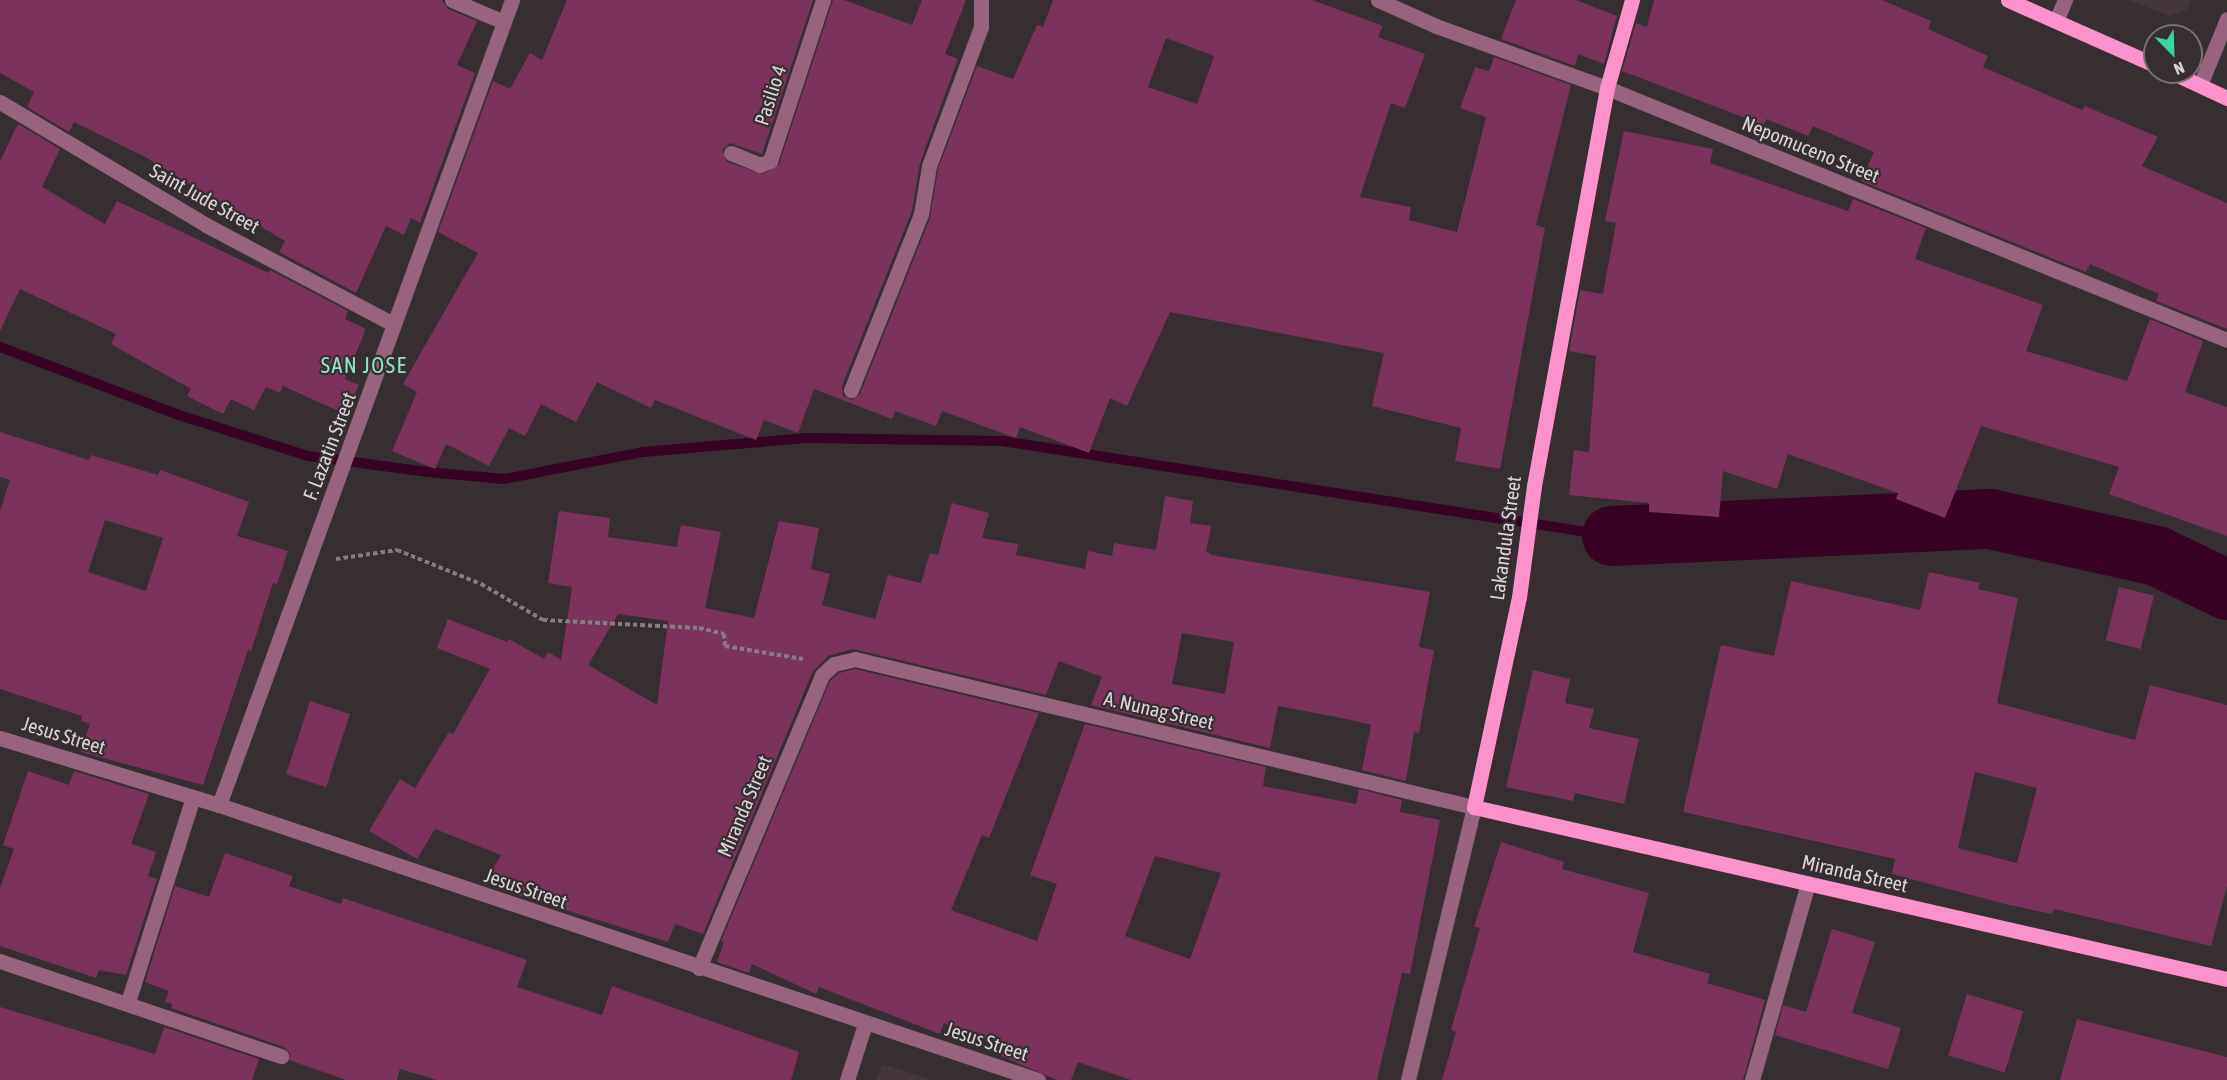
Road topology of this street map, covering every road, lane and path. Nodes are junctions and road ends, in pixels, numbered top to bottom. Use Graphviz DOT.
graph roads {
  1 [pos="453,0"];
  2 [pos="512,0"];
  3 [pos="823,0"];
  4 [pos="981,0"];
  5 [pos="1378,0"];
  6 [pos="1632,0"];
  7 [pos="2008,0"];
  8 [pos="2065,0"];
  9 [pos="2227,19"];
  10 [pos="2056,21"];
  11 [pos="504,22"];
  12 [pos="2143,60"];
  13 [pos="2200,85"];
  14 [pos="1607,88"];
  15 [pos="2227,98"];
  16 [pos="0,102"];
  17 [pos="730,153"];
  18 [pos="393,324"];
  19 [pos="2227,340"];
  20 [pos="850,390"];
  21 [pos="308,563"];
  22 [pos="834,664"];
  23 [pos="0,738"];
  24 [pos="193,797"];
  25 [pos="219,805"];
  26 [pos="1474,807"];
  27 [pos="1808,884"];
  28 [pos="0,961"];
  29 [pos="699,968"];
  30 [pos="2227,979"];
  31 [pos="128,1002"];
  32 [pos="865,1024"];
  33 [pos="281,1056"];
  34 [pos="847,1080"];
  35 [pos="1038,1080"];
  36 [pos="1408,1080"];
  37 [pos="1752,1080"];
  1 -- 11 [label="street"];
  2 -- 11 [label="street, F. Lazatin Street"];
  3 -- 17 [label="street, Pasilio 4"];
  4 -- 20 [label="street"];
  5 -- 14 [label="street, Nepomuceno Street"];
  6 -- 14 [label="main road, Lakandula Street"];
  7 -- 10 [label="main road"];
  8 -- 10 [label="street"];
  9 -- 13 [label="street"];
  10 -- 12 [label="main road"];
  11 -- 18 [label="street, F. Lazatin Street"];
  13 -- 15 [label="main road"];
  14 -- 19 [label="street, Nepomuceno Street"];
  14 -- 26 [label="main road, Lakandula Street"];
  16 -- 18 [label="street, Saint Jude Street"];
  18 -- 21 [label="street, F. Lazatin Street"];
  21 -- 22 [label="path"];
  21 -- 25 [label="street, F. Lazatin Street"];
  22 -- 26 [label="street, A. Nunag Street"];
  22 -- 29 [label="street, Miranda Street"];
  23 -- 24 [label="street, Jesus Street"];
  24 -- 25 [label="street, Jesus Street"];
  24 -- 31 [label="street"];
  25 -- 29 [label="street, Jesus Street"];
  26 -- 27 [label="main road, Miranda Street"];
  26 -- 36 [label="street, Lakandula Street"];
  27 -- 30 [label="main road, Miranda Street"];
  27 -- 37 [label="street"];
  28 -- 31 [label="street"];
  29 -- 32 [label="street, Jesus Street"];
  31 -- 33 [label="street"];
  32 -- 34 [label="street"];
  32 -- 35 [label="street, Jesus Street"];
}
